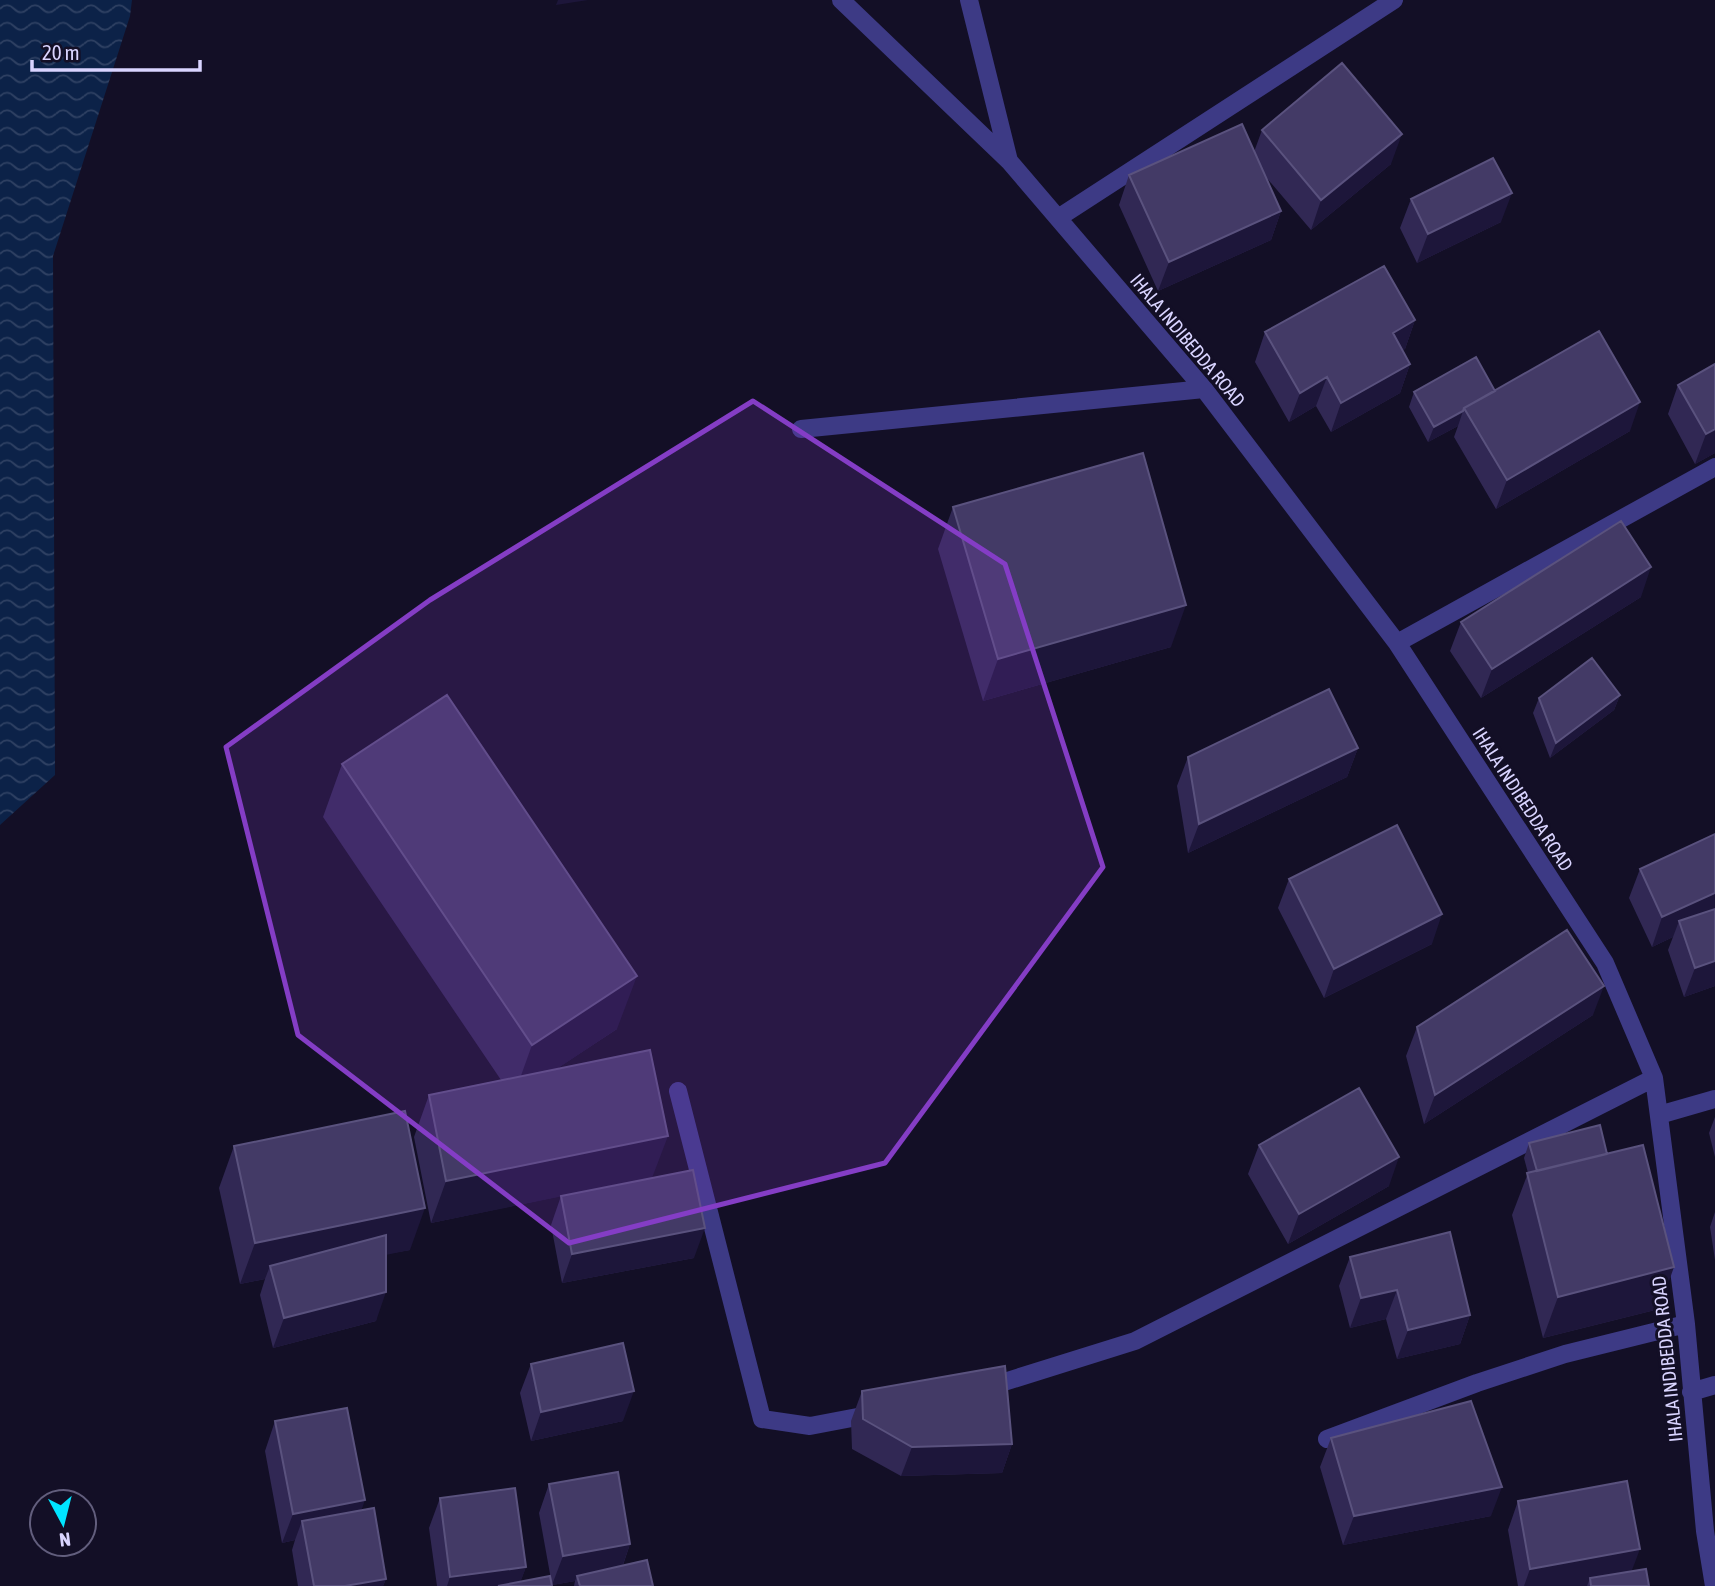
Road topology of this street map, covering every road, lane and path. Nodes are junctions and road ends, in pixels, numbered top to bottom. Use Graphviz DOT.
graph roads {
  1 [pos="841,0"];
  2 [pos="969,0"];
  3 [pos="1394,0"];
  4 [pos="1009,161"];
  5 [pos="1058,218"];
  6 [pos="1204,389"];
  7 [pos="801,429"];
  8 [pos="1715,467"];
  9 [pos="1397,643"];
  10 [pos="1654,1078"];
  11 [pos="678,1091"];
  12 [pos="1715,1099"];
  13 [pos="1659,1115"];
  14 [pos="1686,1324"];
  15 [pos="1715,1385"];
  16 [pos="971,1391"];
  17 [pos="1691,1392"];
  18 [pos="889,1410"];
  19 [pos="1327,1439"];
  20 [pos="1714,1586"];
  1 -- 4 [label="street, IHALA INDIBEDDA ROAD"];
  2 -- 4 [label="street, IHALA INDIBEDDA ROAD"];
  3 -- 5 [label="street"];
  4 -- 5 [label="street, IHALA INDIBEDDA ROAD"];
  5 -- 6 [label="street, IHALA INDIBEDDA ROAD"];
  6 -- 7 [label="street"];
  6 -- 9 [label="street, IHALA INDIBEDDA ROAD"];
  8 -- 9 [label="street"];
  9 -- 10 [label="street, IHALA INDIBEDDA ROAD"];
  10 -- 13 [label="street, IHALA INDIBEDDA ROAD"];
  10 -- 16 [label="street"];
  11 -- 18 [label="street"];
  12 -- 13 [label="street"];
  13 -- 14 [label="street, IHALA INDIBEDDA ROAD"];
  14 -- 17 [label="street, IHALA INDIBEDDA ROAD"];
  14 -- 19 [label="street"];
  15 -- 17 [label="street"];
  17 -- 20 [label="street, IHALA INDIBEDDA ROAD"];
}
